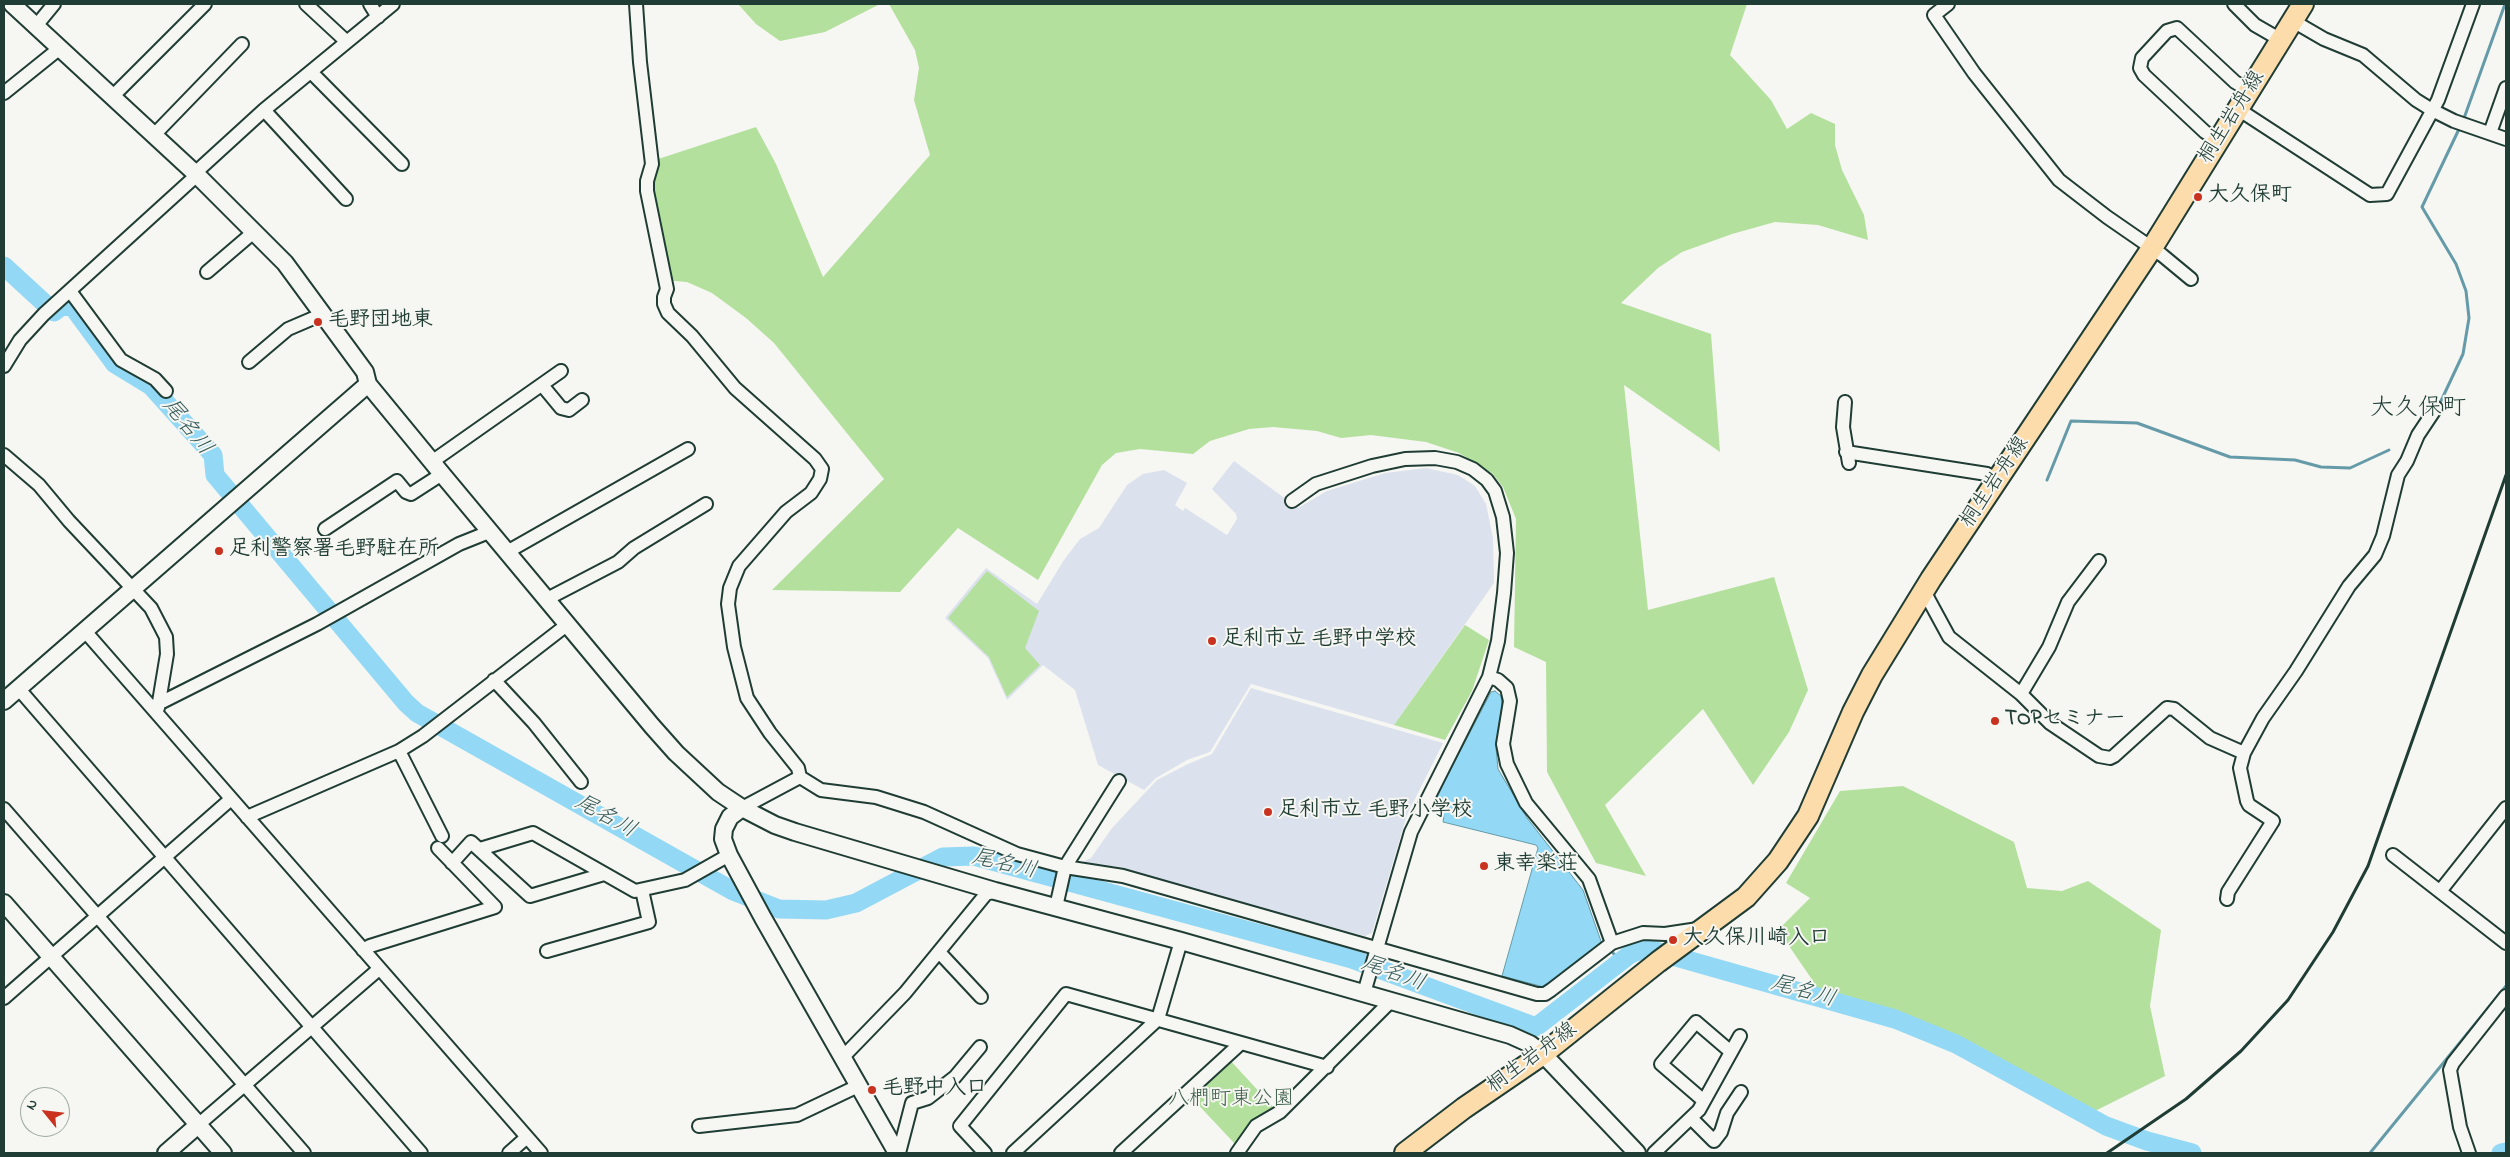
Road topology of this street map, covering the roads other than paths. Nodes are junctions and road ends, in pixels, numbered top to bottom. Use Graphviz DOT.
graph roads {
  1 [pos="12,4"];
  2 [pos="54,4"];
  3 [pos="205,4"];
  4 [pos="306,4"];
  5 [pos="370,4"];
  6 [pos="394,4"];
  7 [pos="636,4"];
  8 [pos="2234,4"];
  9 [pos="2303,4"];
  10 [pos="2473,4"];
  11 [pos="1940,6"];
  12 [pos="378,17"];
  13 [pos="2292,21"];
  14 [pos="36,26"];
  15 [pos="2281,40"];
  16 [pos="347,42"];
  17 [pos="242,44"];
  18 [pos="60,48"];
  19 [pos="311,72"];
  20 [pos="2506,88"];
  21 [pos="2250,91"];
  22 [pos="4,93"];
  23 [pos="112,96"];
  24 [pos="2238,109"];
  25 [pos="264,110"];
  26 [pos="2432,110"];
  27 [pos="2490,133"];
  28 [pos="154,135"];
  29 [pos="2506,139"];
  30 [pos="2219,141"];
  31 [pos="402,164"];
  32 [pos="196,174"];
  33 [pos="346,199"];
  34 [pos="255,231"];
  35 [pos="2152,248"];
  36 [pos="207,272"];
  37 [pos="2191,279"];
  38 [pos="70,291"];
  39 [pos="323,314"];
  40 [pos="249,362"];
  41 [pos="4,366"];
  42 [pos="561,371"];
  43 [pos="368,384"];
  44 [pos="542,385"];
  45 [pos="166,391"];
  46 [pos="582,400"];
  47 [pos="1845,402"];
  48 [pos="2436,408"];
  49 [pos="688,449"];
  50 [pos="4,455"];
  51 [pos="438,468"];
  52 [pos="1998,480"];
  53 [pos="1292,501"];
  54 [pos="706,504"];
  55 [pos="325,529"];
  56 [pos="490,532"];
  57 [pos="507,552"];
  58 [pos="2099,561"];
  59 [pos="132,588"];
  60 [pos="1924,591"];
  61 [pos="547,599"];
  62 [pos="568,624"];
  63 [pos="84,630"];
  64 [pos="1489,677"];
  65 [pos="494,680"];
  66 [pos="18,688"];
  67 [pos="2021,694"];
  68 [pos="4,701"];
  69 [pos="158,708"];
  70 [pos="399,751"];
  71 [pos="2244,753"];
  72 [pos="800,777"];
  73 [pos="1119,781"];
  74 [pos="581,782"];
  75 [pos="231,799"];
  76 [pos="742,808"];
  77 [pos="2506,808"];
  78 [pos="4,809"];
  79 [pos="247,817"];
  80 [pos="480,849"];
  81 [pos="729,854"];
  82 [pos="2393,855"];
  83 [pos="165,858"];
  84 [pos="452,863"];
  85 [pos="1065,870"];
  86 [pos="604,874"];
  87 [pos="642,890"];
  88 [pos="2440,890"];
  89 [pos="995,891"];
  90 [pos="2227,899"];
  91 [pos="1057,901"];
  92 [pos="4,903"];
  93 [pos="97,917"];
  94 [pos="1705,928"];
  95 [pos="1181,941"];
  96 [pos="1612,943"];
  97 [pos="2506,943"];
  98 [pos="363,950"];
  99 [pos="547,950"];
  100 [pos="939,952"];
  101 [pos="1375,954"];
  102 [pos="50,957"];
  103 [pos="379,969"];
  104 [pos="1366,986"];
  105 [pos="2506,996"];
  106 [pos="981,997"];
  107 [pos="4,998"];
  108 [pos="1392,1001"];
  109 [pos="1158,1019"];
  110 [pos="312,1027"];
  111 [pos="1740,1036"];
  112 [pos="1241,1043"];
  113 [pos="980,1047"];
  114 [pos="1731,1052"];
  115 [pos="1543,1054"];
  116 [pos="842,1058"];
  117 [pos="1327,1066"];
  118 [pos="245,1085"];
  119 [pos="858,1086"];
  120 [pos="1741,1092"];
  121 [pos="1704,1101"];
  122 [pos="1692,1119"];
  123 [pos="198,1125"];
  124 [pos="700,1126"];
  125 [pos="527,1137"];
  126 [pos="2468,1150"];
  127 [pos="166,1153"];
  128 [pos="223,1153"];
  129 [pos="304,1153"];
  130 [pos="422,1153"];
  131 [pos="509,1153"];
  132 [pos="541,1153"];
  133 [pos="898,1153"];
  134 [pos="984,1153"];
  135 [pos="1013,1153"];
  136 [pos="1122,1153"];
  137 [pos="1237,1153"];
  138 [pos="1405,1153"];
  139 [pos="1637,1153"];
  140 [pos="1654,1153"];
  1 -- 14 [label="street"];
  2 -- 14 [label="street"];
  3 -- 23 [label="street"];
  4 -- 16 [label="street"];
  5 -- 12 [label="street"];
  6 -- 12 [label="street"];
  7 -- 72 [label="street"];
  8 -- 15 [label="street"];
  9 -- 13 [label="main road, 桐生岩舟線"];
  10 -- 26 [label="street"];
  11 -- 35 [label="street"];
  12 -- 16 [label="street"];
  13 -- 15 [label="main road, 桐生岩舟線"];
  13 -- 26 [label="street"];
  14 -- 18 [label="street"];
  15 -- 21 [label="main road, 桐生岩舟線"];
  16 -- 19 [label="street"];
  17 -- 28 [label="street"];
  18 -- 22 [label="street"];
  18 -- 23 [label="street"];
  19 -- 25 [label="street"];
  19 -- 31 [label="street"];
  20 -- 27 [label="street"];
  21 -- 24 [label="main road, 桐生岩舟線"];
  21 -- 30 [label="street"];
  23 -- 28 [label="street"];
  24 -- 26 [label="street"];
  24 -- 30 [label="main road, 桐生岩舟線"];
  25 -- 32 [label="street"];
  25 -- 33 [label="street"];
  26 -- 27 [label="street"];
  27 -- 29 [label="street"];
  28 -- 32 [label="street"];
  30 -- 35 [label="main road, 桐生岩舟線"];
  32 -- 34 [label="street"];
  32 -- 38 [label="street"];
  34 -- 36 [label="street"];
  34 -- 39 [label="street"];
  35 -- 37 [label="street"];
  35 -- 52 [label="main road, 桐生岩舟線"];
  38 -- 41 [label="street"];
  38 -- 45 [label="street"];
  39 -- 40 [label="street"];
  39 -- 43 [label="street"];
  42 -- 44 [label="street"];
  43 -- 51 [label="street"];
  43 -- 59 [label="street"];
  44 -- 46 [label="street"];
  44 -- 51 [label="street"];
  47 -- 52 [label="street"];
  48 -- 71 [label="street"];
  49 -- 57 [label="street"];
  50 -- 59 [label="street"];
  51 -- 55 [label="street"];
  51 -- 56 [label="street"];
  52 -- 60 [label="main road, 桐生岩舟線"];
  53 -- 64 [label="street"];
  54 -- 61 [label="street"];
  56 -- 57 [label="street"];
  56 -- 69 [label="street"];
  57 -- 61 [label="street"];
  58 -- 67 [label="street"];
  59 -- 63 [label="street"];
  59 -- 69 [label="street"];
  60 -- 67 [label="street"];
  60 -- 94 [label="main road, 桐生岩舟線"];
  61 -- 62 [label="street"];
  62 -- 65 [label="street"];
  62 -- 76 [label="street"];
  63 -- 66 [label="street"];
  63 -- 69 [label="street"];
  64 -- 96 [label="street"];
  64 -- 101 [label="street"];
  65 -- 70 [label="street"];
  65 -- 74 [label="street"];
  66 -- 68 [label="street"];
  66 -- 83 [label="street"];
  67 -- 71 [label="street"];
  69 -- 75 [label="street"];
  70 -- 79 [label="street"];
  70 -- 84 [label="street"];
  71 -- 90 [label="street"];
  72 -- 76 [label="street"];
  72 -- 85 [label="street"];
  73 -- 85 [label="street"];
  75 -- 79 [label="street"];
  75 -- 83 [label="street"];
  76 -- 81 [label="street"];
  76 -- 89 [label="street"];
  77 -- 88 [label="street"];
  78 -- 93 [label="street"];
  79 -- 98 [label="street"];
  80 -- 84 [label="street"];
  80 -- 86 [label="street"];
  80 -- 86 [label="street"];
  81 -- 87 [label="street"];
  81 -- 116 [label="street"];
  82 -- 88 [label="street"];
  83 -- 93 [label="street"];
  83 -- 110 [label="street"];
  84 -- 98 [label="street"];
  85 -- 91 [label="street"];
  85 -- 101 [label="street"];
  86 -- 87 [label="street"];
  87 -- 99 [label="street"];
  88 -- 97 [label="street"];
  89 -- 91 [label="street"];
  89 -- 100 [label="street"];
  91 -- 95 [label="street"];
  92 -- 102 [label="street"];
  93 -- 102 [label="street"];
  93 -- 118 [label="street"];
  94 -- 96 [label="street"];
  94 -- 115 [label="main road, 桐生岩舟線"];
  95 -- 104 [label="street"];
  95 -- 109 [label="street"];
  96 -- 101 [label="street"];
  98 -- 103 [label="street"];
  100 -- 106 [label="street"];
  100 -- 116 [label="street"];
  101 -- 104 [label="street"];
  102 -- 107 [label="street"];
  102 -- 123 [label="street"];
  103 -- 110 [label="street"];
  103 -- 125 [label="street"];
  104 -- 108 [label="street"];
  105 -- 126 [label="street"];
  108 -- 115 [label="street"];
  108 -- 117 [label="street"];
  109 -- 112 [label="street"];
  109 -- 134 [label="street"];
  109 -- 135 [label="street"];
  110 -- 118 [label="street"];
  110 -- 130 [label="street"];
  111 -- 114 [label="street"];
  112 -- 117 [label="street"];
  112 -- 136 [label="street"];
  113 -- 133 [label="street"];
  114 -- 121 [label="street"];
  114 -- 121 [label="street"];
  115 -- 138 [label="main road, 桐生岩舟線"];
  115 -- 139 [label="street"];
  116 -- 119 [label="street"];
  117 -- 137 [label="street"];
  118 -- 123 [label="street"];
  118 -- 129 [label="street"];
  119 -- 124 [label="street"];
  119 -- 133 [label="street"];
  120 -- 122 [label="street"];
  121 -- 122 [label="street"];
  122 -- 140 [label="street"];
  123 -- 127 [label="street"];
  123 -- 128 [label="street"];
  125 -- 131 [label="street"];
  125 -- 132 [label="street"];
}
